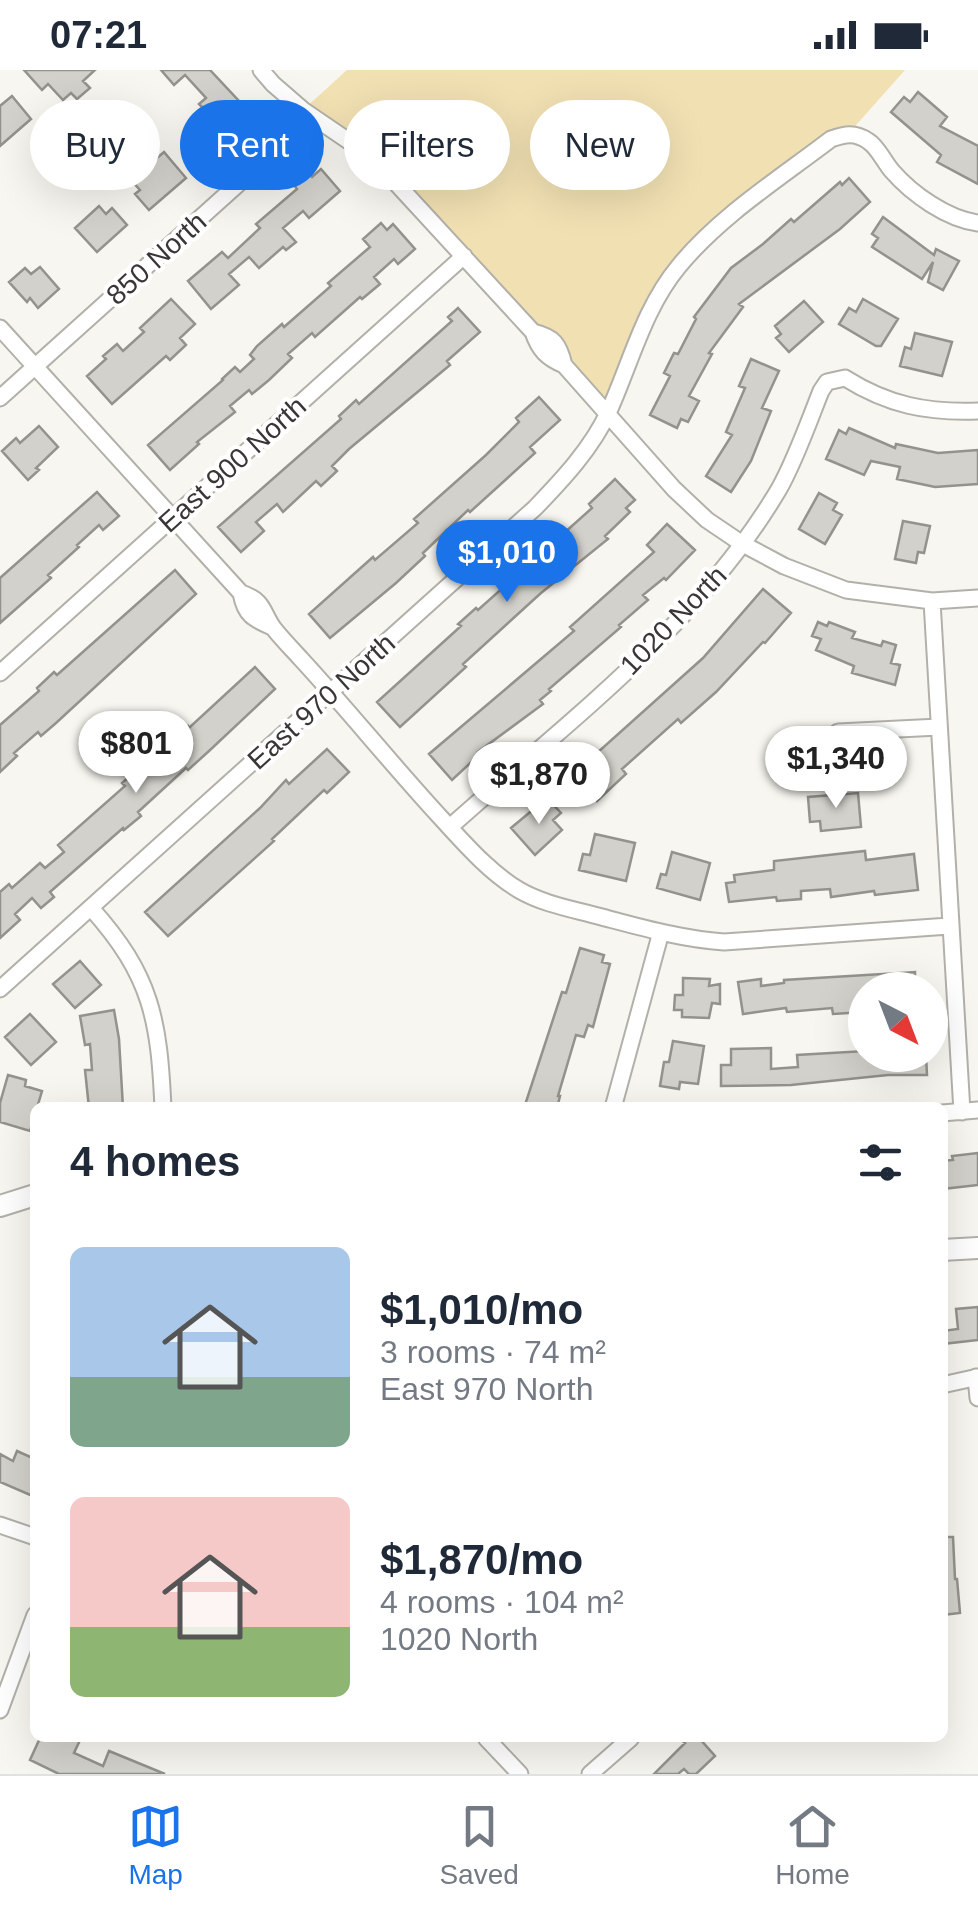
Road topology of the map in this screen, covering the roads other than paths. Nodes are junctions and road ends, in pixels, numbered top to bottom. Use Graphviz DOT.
graph roads {
  1 [pos="261,70"];
  2 [pos="292,100"];
  3 [pos="324,124"];
  4 [pos="231,190"];
  5 [pos="978,223"];
  6 [pos="464,256"];
  7 [pos="0,328"];
  8 [pos="35,366"];
  9 [pos="0,398"];
  10 [pos="978,411"];
  11 [pos="607,416"];
  12 [pos="172,518"];
  13 [pos="741,544"];
  14 [pos="978,598"];
  15 [pos="932,601"];
  16 [pos="0,673"];
  17 [pos="331,692"];
  18 [pos="939,727"];
  19 [pos="838,732"];
  20 [pos="450,827"];
  21 [pos="91,908"];
  22 [pos="949,926"];
  23 [pos="661,932"];
  24 [pos="0,989"];
  25 [pos="163,1102"];
  26 [pos="614,1102"];
  27 [pos="970,1111"];
  28 [pos="30,1197"];
  29 [pos="0,1206"];
  30 [pos="978,1248"];
  31 [pos="948,1250"];
  32 [pos="977,1377"];
  33 [pos="948,1384"];
  34 [pos="978,1398"];
  35 [pos="0,1524"];
  36 [pos="30,1535"];
  37 [pos="30,1629"];
  38 [pos="0,1710"];
  39 [pos="490,1742"];
  40 [pos="626,1742"];
  41 [pos="520,1774"];
  42 [pos="590,1774"];
  1 -- 2 [label="street"];
  3 -- 6 [label="street"];
  4 -- 8 [label="street, 850 North"];
  5 -- 11 [label="street, East 970 North"];
  6 -- 11 [label="street"];
  6 -- 12 [label="street, East 900 North"];
  7 -- 8 [label="street"];
  8 -- 9 [label="street, 850 North"];
  8 -- 12 [label="street"];
  10 -- 13 [label="street, 1020 North"];
  11 -- 13 [label="street"];
  11 -- 17 [label="street, East 970 North"];
  12 -- 16 [label="street, East 900 North"];
  12 -- 17 [label="street"];
  13 -- 15 [label="street"];
  13 -- 20 [label="street, 1020 North"];
  14 -- 15 [label="street"];
  15 -- 18 [label="street"];
  17 -- 20 [label="street"];
  17 -- 21 [label="street, East 970 North"];
  18 -- 19 [label="street"];
  18 -- 22 [label="street"];
  20 -- 23 [label="street"];
  21 -- 24 [label="street, East 970 North"];
  21 -- 25 [label="street"];
  22 -- 23 [label="street"];
  22 -- 27 [label="street"];
  23 -- 26 [label="street"];
  28 -- 29 [label="street"];
  30 -- 31 [label="street"];
  32 -- 33 [label="street"];
  32 -- 34 [label="street"];
  35 -- 36 [label="street"];
  37 -- 38 [label="street"];
  39 -- 41 [label="street"];
  40 -- 42 [label="street"];
}
